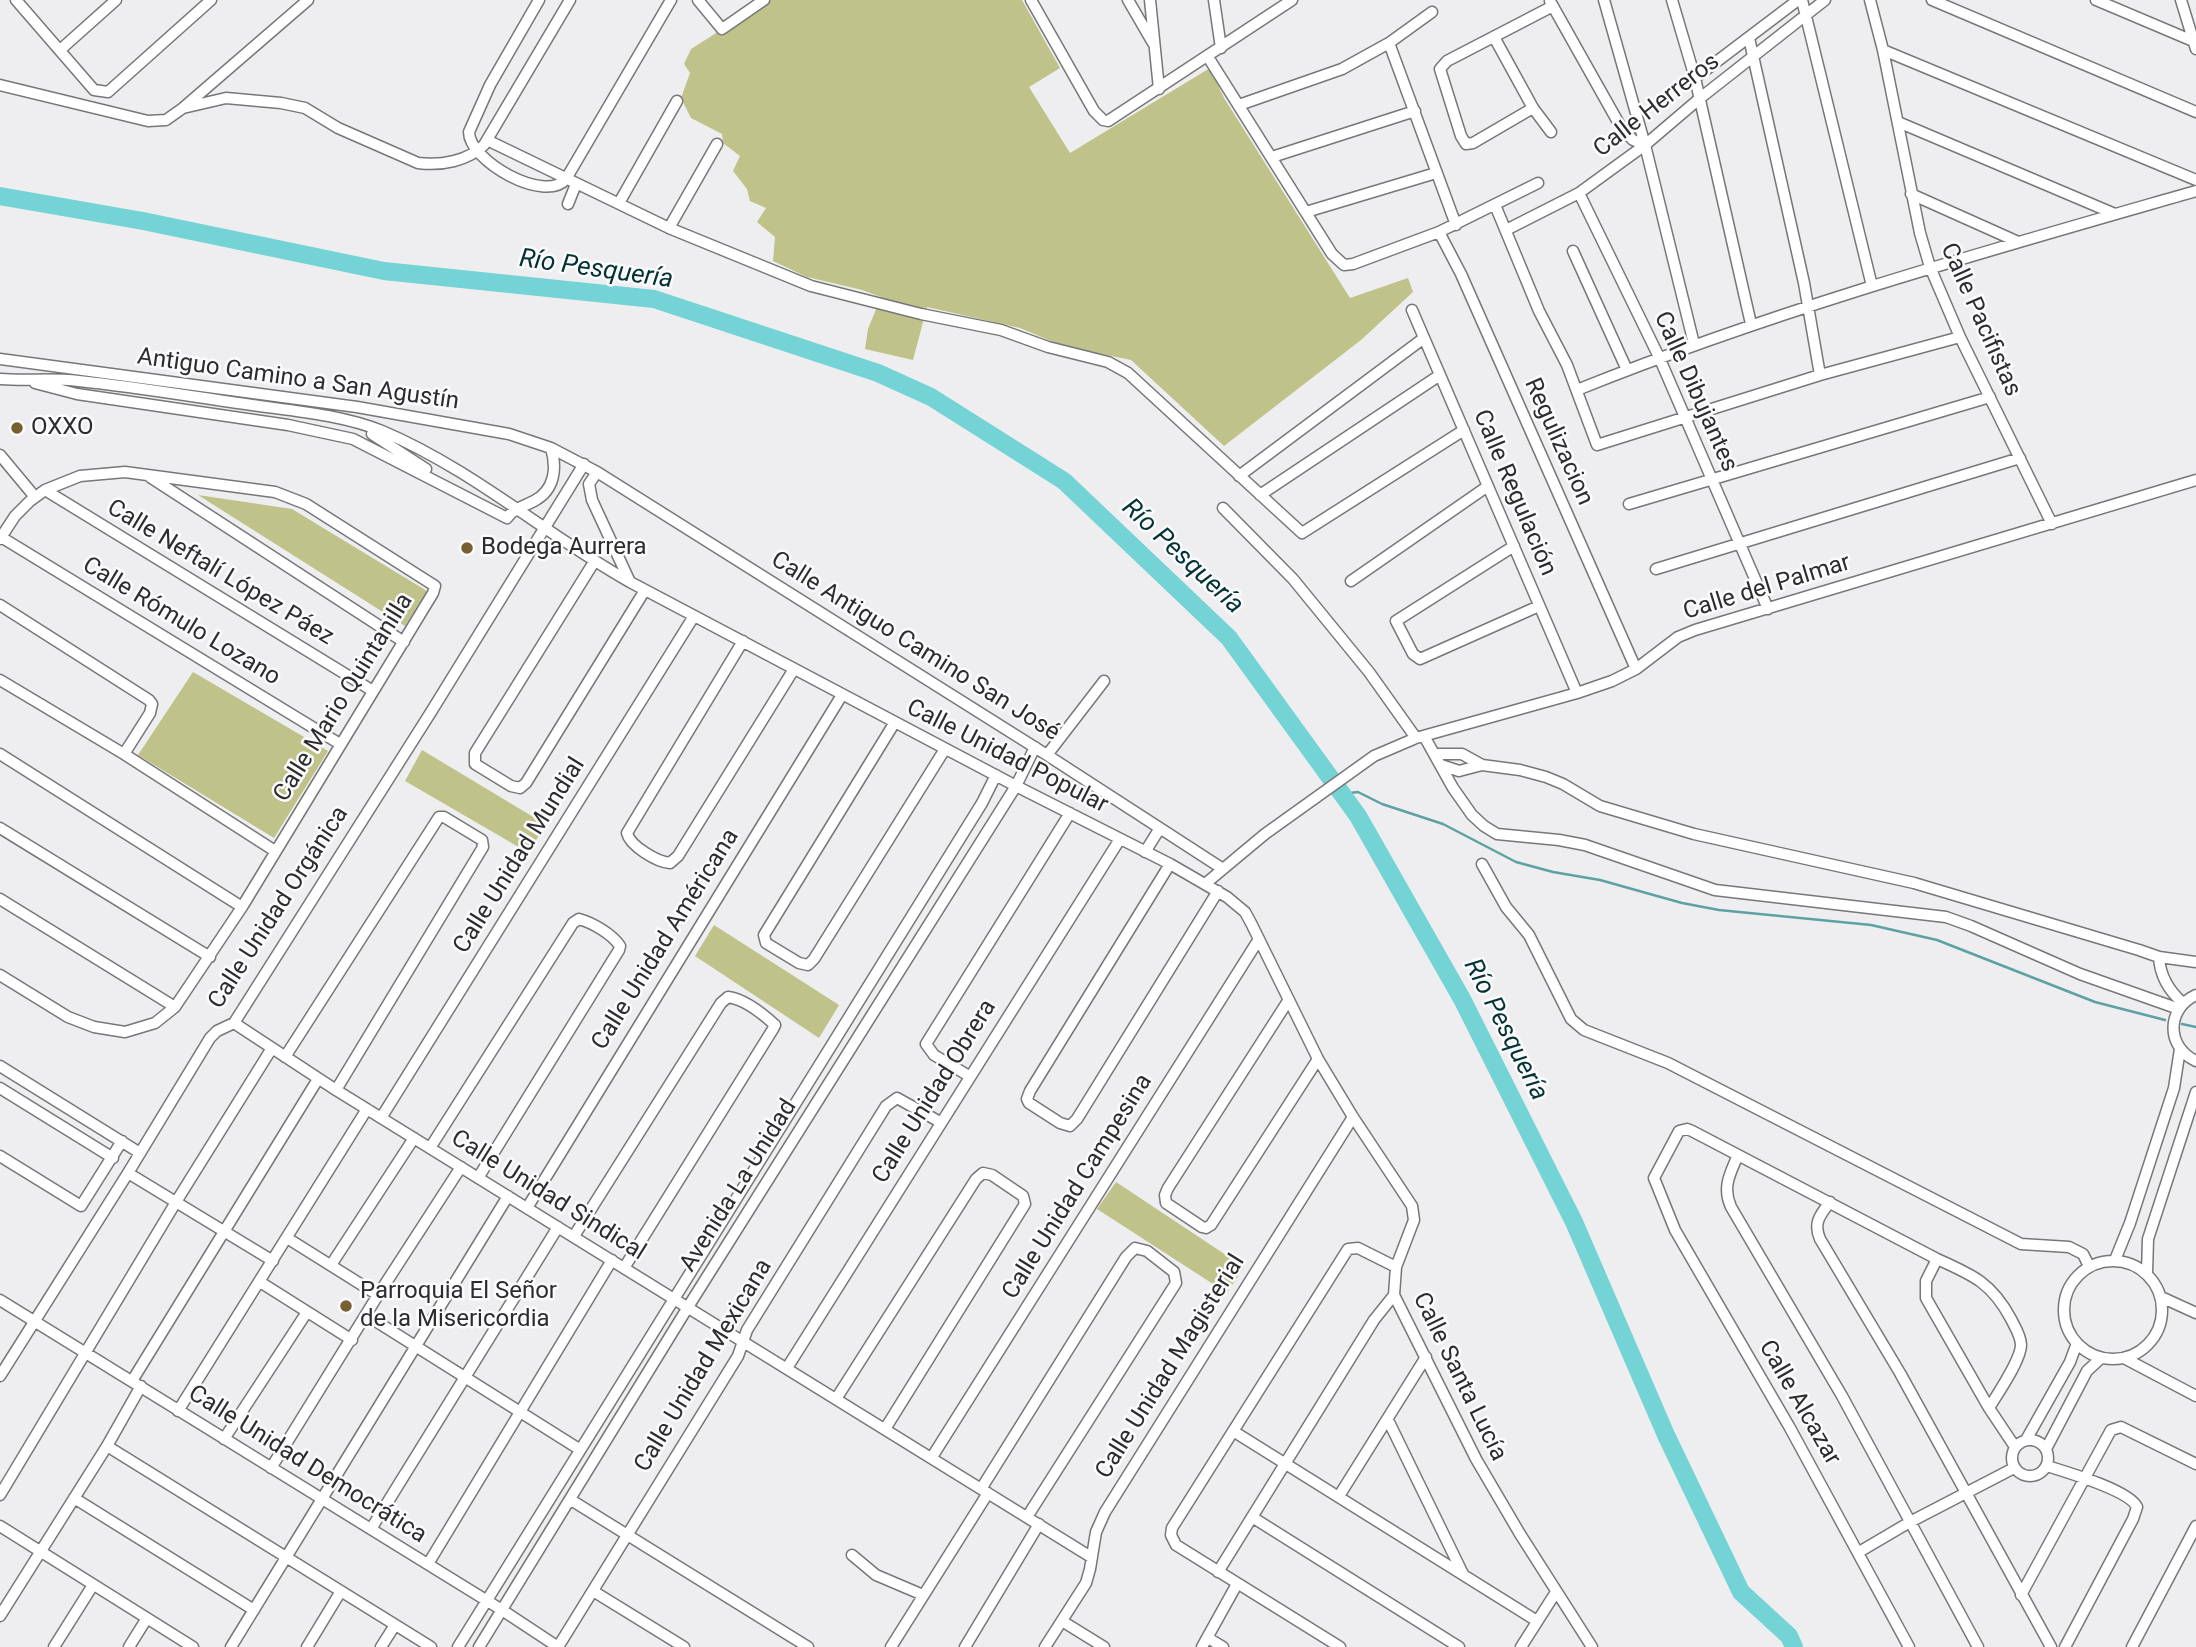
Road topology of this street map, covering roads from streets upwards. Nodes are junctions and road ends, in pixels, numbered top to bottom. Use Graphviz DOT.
graph roads {
  1 [pos="116,0"];
  2 [pos="211,0"];
  3 [pos="309,0"];
  4 [pos="539,0"];
  5 [pos="570,0"];
  6 [pos="671,0"];
  7 [pos="698,0"];
  8 [pos="764,0"];
  9 [pos="1031,0"];
  10 [pos="1128,0"];
  11 [pos="1150,0"];
  12 [pos="1214,0"];
  13 [pos="1604,0"];
  14 [pos="1672,0"];
  15 [pos="1800,0"];
  16 [pos="1825,0"];
  17 [pos="1870,0"];
  18 [pos="1932,0"];
  19 [pos="2096,0"];
  20 [pos="2181,0"];
  21 [pos="19,1"];
  22 [pos="1289,1"];
  23 [pos="1552,3"];
  24 [pos="1781,5"];
  25 [pos="1432,12"];
  26 [pos="1807,15"];
  27 [pos="1494,37"];
  28 [pos="1749,38"];
  29 [pos="1389,43"];
  30 [pos="2195,45"];
  31 [pos="1155,46"];
  32 [pos="1221,48"];
  33 [pos="60,50"];
  34 [pos="1883,50"];
  35 [pos="1209,57"];
  36 [pos="1754,57"];
  37 [pos="1695,78"];
  38 [pos="215,81"];
  39 [pos="0,85"];
  40 [pos="1159,89"];
  41 [pos="94,90"];
  42 [pos="108,92"];
  43 [pos="226,98"];
  44 [pos="1699,99"];
  45 [pos="677,101"];
  46 [pos="1239,105"];
  47 [pos="90,107"];
  48 [pos="1533,108"];
  49 [pos="106,110"];
  50 [pos="1415,111"];
  51 [pos="179,112"];
  52 [pos="2196,113"];
  53 [pos="1898,122"];
  54 [pos="1551,132"];
  55 [pos="487,140"];
  56 [pos="716,144"];
  57 [pos="1645,145"];
  58 [pos="477,152"];
  59 [pos="1272,157"];
  60 [pos="1436,173"];
  61 [pos="2196,180"];
  62 [pos="571,181"];
  63 [pos="1538,183"];
  64 [pos="2196,191"];
  65 [pos="1579,193"];
  66 [pos="1911,194"];
  67 [pos="620,203"];
  68 [pos="568,204"];
  69 [pos="1495,205"];
  70 [pos="1306,212"];
  71 [pos="2115,214"];
  72 [pos="1456,225"];
  73 [pos="669,228"];
  74 [pos="1506,230"];
  75 [pos="1439,232"];
  76 [pos="2016,241"];
  77 [pos="1573,251"];
  78 [pos="1930,267"];
  79 [pos="1872,286"];
  80 [pos="1808,307"];
  81 [pos="1412,310"];
  82 [pos="1751,324"];
  83 [pos="1960,337"];
  84 [pos="1423,338"];
  85 [pos="1694,344"];
  86 [pos="1659,357"];
  87 [pos="0,359"];
  88 [pos="1627,370"];
  89 [pos="1440,375"];
  90 [pos="1820,375"];
  91 [pos="0,379"];
  92 [pos="32,381"];
  93 [pos="1577,390"];
  94 [pos="187,396"];
  95 [pos="1990,397"];
  96 [pos="167,407"];
  97 [pos="1684,419"];
  98 [pos="348,421"];
  99 [pos="1464,430"];
  100 [pos="551,448"];
  101 [pos="0,455"];
  102 [pos="2020,458"];
  103 [pos="584,464"];
  104 [pos="597,472"];
  105 [pos="148,476"];
  106 [pos="1239,476"];
  107 [pos="1710,479"];
  108 [pos="2196,480"];
  109 [pos="440,482"];
  110 [pos="1488,486"];
  111 [pos="45,490"];
  112 [pos="1260,495"];
  113 [pos="34,497"];
  114 [pos="1629,504"];
  115 [pos="515,507"];
  116 [pos="1223,508"];
  117 [pos="2052,524"];
  118 [pos="545,529"];
  119 [pos="1,538"];
  120 [pos="1740,545"];
  121 [pos="1514,546"];
  122 [pos="594,562"];
  123 [pos="1656,569"];
  124 [pos="1351,581"];
  125 [pos="630,582"];
  126 [pos="645,590"];
  127 [pos="0,606"];
  128 [pos="1539,606"];
  129 [pos="1768,609"];
  130 [pos="694,616"];
  131 [pos="743,641"];
  132 [pos="404,642"];
  133 [pos="794,669"];
  134 [pos="1636,669"];
  135 [pos="0,680"];
  136 [pos="1104,681"];
  137 [pos="373,691"];
  138 [pos="1577,693"];
  139 [pos="842,695"];
  140 [pos="895,722"];
  141 [pos="1420,737"];
  142 [pos="340,744"];
  143 [pos="1035,747"];
  144 [pos="945,749"];
  145 [pos="0,754"];
  146 [pos="124,754"];
  147 [pos="1435,754"];
  148 [pos="1047,755"];
  149 [pos="1441,765"];
  150 [pos="1482,765"];
  151 [pos="996,775"];
  152 [pos="1016,786"];
  153 [pos="1070,813"];
  154 [pos="0,828"];
  155 [pos="1160,828"];
  156 [pos="1120,839"];
  157 [pos="275,850"];
  158 [pos="1145,852"];
  159 [pos="1170,864"];
  160 [pos="1482,864"];
  161 [pos="1223,869"];
  162 [pos="1205,884"];
  163 [pos="1218,891"];
  164 [pos="0,899"];
  165 [pos="243,907"];
  166 [pos="1259,939"];
  167 [pos="210,957"];
  168 [pos="2159,957"];
  169 [pos="2196,962"];
  170 [pos="0,975"];
  171 [pos="2196,995"];
  172 [pos="1288,1001"];
  173 [pos="2181,1006"];
  174 [pos="175,1007"];
  175 [pos="234,1023"];
  176 [pos="272,1048"];
  177 [pos="2180,1049"];
  178 [pos="285,1057"];
  179 [pos="1318,1059"];
  180 [pos="2196,1061"];
  181 [pos="0,1066"];
  182 [pos="969,1076"];
  183 [pos="318,1079"];
  184 [pos="0,1087"];
  185 [pos="336,1090"];
  186 [pos="2196,1092"];
  187 [pos="367,1109"];
  188 [pos="1353,1117"];
  189 [pos="381,1118"];
  190 [pos="940,1122"];
  191 [pos="414,1138"];
  192 [pos="122,1141"];
  193 [pos="430,1148"];
  194 [pos="140,1153"];
  195 [pos="1738,1155"];
  196 [pos="0,1156"];
  197 [pos="113,1158"];
  198 [pos="461,1167"];
  199 [pos="128,1173"];
  200 [pos="478,1178"];
  201 [pos="508,1196"];
  202 [pos="176,1202"];
  203 [pos="1830,1202"];
  204 [pos="527,1208"];
  205 [pos="558,1227"];
  206 [pos="225,1231"];
  207 [pos="573,1237"];
  208 [pos="287,1238"];
  209 [pos="1937,1259"];
  210 [pos="612,1260"];
  211 [pos="2115,1260"];
  212 [pos="273,1261"];
  213 [pos="331,1265"];
  214 [pos="2089,1266"];
  215 [pos="1396,1267"];
  216 [pos="624,1268"];
  217 [pos="2147,1273"];
  218 [pos="260,1282"];
  219 [pos="378,1295"];
  220 [pos="1394,1295"];
  221 [pos="2161,1297"];
  222 [pos="673,1298"];
  223 [pos="0,1300"];
  224 [pos="688,1307"];
  225 [pos="307,1312"];
  226 [pos="2196,1313"];
  227 [pos="366,1315"];
  228 [pos="33,1321"];
  229 [pos="352,1340"];
  230 [pos="743,1342"];
  231 [pos="2077,1343"];
  232 [pos="415,1348"];
  233 [pos="86,1352"];
  234 [pos="1426,1357"];
  235 [pos="2101,1358"];
  236 [pos="2124,1358"];
  237 [pos="2070,1362"];
  238 [pos="787,1368"];
  239 [pos="2087,1371"];
  240 [pos="0,1376"];
  241 [pos="465,1379"];
  242 [pos="136,1384"];
  243 [pos="2196,1396"];
  244 [pos="836,1399"];
  245 [pos="1989,1408"];
  246 [pos="178,1410"];
  247 [pos="520,1413"];
  248 [pos="1388,1420"];
  249 [pos="885,1429"];
  250 [pos="1233,1431"];
  251 [pos="224,1438"];
  252 [pos="2026,1440"];
  253 [pos="107,1446"];
  254 [pos="2015,1447"];
  255 [pos="579,1449"];
  256 [pos="2046,1449"];
  257 [pos="932,1457"];
  258 [pos="1286,1464"];
  259 [pos="2196,1464"];
  260 [pos="2047,1466"];
  261 [pos="271,1468"];
  262 [pos="2014,1468"];
  263 [pos="2086,1478"];
  264 [pos="984,1491"];
  265 [pos="1966,1492"];
  266 [pos="0,1495"];
  267 [pos="1339,1496"];
  268 [pos="74,1498"];
  269 [pos="322,1499"];
  270 [pos="571,1500"];
  271 [pos="1027,1517"];
  272 [pos="1252,1517"];
  273 [pos="1910,1522"];
  274 [pos="1039,1524"];
  275 [pos="0,1526"];
  276 [pos="2196,1526"];
  277 [pos="372,1529"];
  278 [pos="627,1535"];
  279 [pos="40,1551"];
  280 [pos="1859,1552"];
  281 [pos="852,1555"];
  282 [pos="1091,1557"];
  283 [pos="286,1558"];
  284 [pos="428,1564"];
  285 [pos="1218,1572"];
  286 [pos="1463,1574"];
  287 [pos="1237,1584"];
  288 [pos="93,1585"];
  289 [pos="341,1591"];
  290 [pos="593,1591"];
  291 [pos="1556,1592"];
  292 [pos="923,1595"];
  293 [pos="2021,1595"];
  294 [pos="487,1601"];
  295 [pos="254,1610"];
  296 [pos="502,1610"];
  297 [pos="0,1616"];
  298 [pos="147,1618"];
  299 [pos="1062,1621"];
  300 [pos="1537,1621"];
  301 [pos="395,1625"];
  302 [pos="1205,1642"];
  303 [pos="54,1647"];
  304 [pos="129,1647"];
  305 [pos="193,1647"];
  306 [pos="231,1647"];
  307 [pos="307,1647"];
  308 [pos="381,1647"];
  309 [pos="431,1647"];
  310 [pos="458,1647"];
  311 [pos="479,1647"];
  312 [pos="558,1647"];
  313 [pos="684,1647"];
  314 [pos="808,1647"];
  315 [pos="892,1647"];
  316 [pos="965,1647"];
  317 [pos="1045,1647"];
  318 [pos="1104,1647"];
  319 [pos="1223,1647"];
  320 [pos="1340,1647"];
  321 [pos="1459,1647"];
  322 [pos="1521,1647"];
  323 [pos="1592,1647"];
  324 [pos="1909,1647"];
  325 [pos="1978,1647"];
  326 [pos="2051,1647"];
  327 [pos="2065,1647"];
  328 [pos="2132,1647"];
  1 -- 33 [label="street"];
  2 -- 42 [label="street"];
  3 -- 38 [label="street"];
  4 -- 58 [label="street"];
  5 -- 55 [label="street"];
  6 -- 62 [label="street"];
  7 -- 8 [label="street"];
  9 -- 40 [label="street"];
  10 -- 31 [label="street"];
  11 -- 31 [label="street"];
  12 -- 32 [label="street"];
  13 -- 57 [label="street"];
  14 -- 37 [label="street"];
  15 -- 24 [label="street, Calle Herreros"];
  15 -- 26 [label="street"];
  16 -- 26 [label="street, Calle Herreros"];
  17 -- 34 [label="street, Calle Pacifistas"];
  18 -- 52 [label="street"];
  19 -- 30 [label="street"];
  20 -- 30 [label="street"];
  21 -- 33 [label="street"];
  22 -- 32 [label="street"];
  23 -- 27 [label="street"];
  23 -- 57 [label="street"];
  24 -- 28 [label="street, Calle Herreros"];
  25 -- 29 [label="street"];
  26 -- 36 [label="street, Calle Herreros"];
  26 -- 79 [label="street"];
  27 -- 48 [label="street"];
  27 -- 48 [label="street"];
  28 -- 36 [label="street"];
  28 -- 37 [label="street, Calle Herreros"];
  29 -- 46 [label="street"];
  29 -- 50 [label="street"];
  31 -- 40 [label="street"];
  32 -- 35 [label="street"];
  33 -- 41 [label="street"];
  34 -- 53 [label="street, Calle Pacifistas"];
  34 -- 61 [label="street"];
  35 -- 40 [label="street"];
  35 -- 46 [label="street"];
  36 -- 44 [label="street, Calle Herreros"];
  36 -- 80 [label="street"];
  37 -- 44 [label="street"];
  38 -- 43 [label="street"];
  38 -- 51 [label="street"];
  39 -- 47 [label="street"];
  41 -- 42 [label="street"];
  41 -- 47 [label="street"];
  42 -- 49 [label="street"];
  43 -- 51 [label="street"];
  43 -- 58 [label="street"];
  44 -- 57 [label="street, Calle Herreros"];
  44 -- 82 [label="street"];
  45 -- 67 [label="street"];
  46 -- 59 [label="street"];
  47 -- 49 [label="street"];
  48 -- 54 [label="street"];
  49 -- 51 [label="street"];
  50 -- 59 [label="street"];
  50 -- 60 [label="street"];
  53 -- 66 [label="street, Calle Pacifistas"];
  53 -- 71 [label="street"];
  55 -- 58 [label="street"];
  55 -- 62 [label="street"];
  56 -- 73 [label="street"];
  57 -- 65 [label="street, Calle Herreros"];
  57 -- 85 [label="street"];
  58 -- 62 [label="street"];
  59 -- 70 [label="street"];
  60 -- 70 [label="street"];
  60 -- 72 [label="street"];
  62 -- 67 [label="street"];
  62 -- 68 [label="street"];
  63 -- 69 [label="street"];
  64 -- 71 [label="street"];
  65 -- 74 [label="street, Calle Herreros"];
  65 -- 86 [label="street, Calle Dibujantes"];
  66 -- 76 [label="street"];
  66 -- 78 [label="street, Calle Pacifistas"];
  67 -- 73 [label="street"];
  69 -- 72 [label="street"];
  69 -- 74 [label="street"];
  70 -- 75 [label="street"];
  71 -- 76 [label="street"];
  72 -- 75 [label="street"];
  73 -- 106 [label="street"];
  74 -- 93 [label="street"];
  75 -- 134 [label="street, Regulizacion"];
  76 -- 78 [label="street"];
  77 -- 88 [label="street"];
  78 -- 79 [label="street"];
  78 -- 83 [label="street, Calle Pacifistas"];
  79 -- 80 [label="street"];
  80 -- 82 [label="street"];
  80 -- 90 [label="street"];
  81 -- 84 [label="street, Calle Regulación"];
  82 -- 85 [label="street"];
  83 -- 90 [label="street"];
  83 -- 95 [label="street, Calle Pacifistas"];
  84 -- 89 [label="street, Calle Regulación"];
  84 -- 106 [label="street"];
  85 -- 86 [label="street"];
  86 -- 88 [label="street"];
  86 -- 97 [label="street, Calle Dibujantes"];
  87 -- 100 [label="street, Antiguo Camino a San Agustín"];
  88 -- 93 [label="street"];
  89 -- 99 [label="street, Calle Regulación"];
  89 -- 112 [label="street"];
  90 -- 97 [label="street"];
  91 -- 92 [label="street, Antiguo Camino a San Agustín"];
  92 -- 94 [label="street, Antiguo Camino a San Agustín"];
  92 -- 96 [label="street"];
  93 -- 97 [label="street"];
  94 -- 96 [label="street"];
  94 -- 98 [label="street, Antiguo Camino a San Agustín"];
  95 -- 102 [label="street, Calle Pacifistas"];
  95 -- 107 [label="street"];
  96 -- 109 [label="street"];
  97 -- 107 [label="street, Calle Dibujantes"];
  98 -- 109 [label="street"];
  98 -- 115 [label="street, Antiguo Camino a San Agustín"];
  99 -- 110 [label="street, Calle Regulación"];
  99 -- 112 [label="street"];
  100 -- 103 [label="street, Antiguo Camino a San Agustín"];
  100 -- 115 [label="street"];
  101 -- 113 [label="street"];
  102 -- 117 [label="street, Calle Pacifistas"];
  102 -- 120 [label="street"];
  103 -- 104 [label="street, Calle Antiguo Camino San José"];
  103 -- 118 [label="street, Calle Unidad Orgánica"];
  104 -- 125 [label="street"];
  104 -- 143 [label="street, Calle Antiguo Camino San José"];
  105 -- 111 [label="street, Calle Mario Quintanilla"];
  105 -- 132 [label="street"];
  105 -- 132 [label="street, Calle Mario Quintanilla"];
  106 -- 112 [label="street"];
  107 -- 114 [label="street"];
  107 -- 120 [label="street, Calle Dibujantes"];
  108 -- 117 [label="street, Calle del Palmar"];
  109 -- 115 [label="street"];
  110 -- 121 [label="street, Calle Regulación"];
  110 -- 124 [label="street"];
  111 -- 113 [label="street, Calle Mario Quintanilla"];
  111 -- 137 [label="street, Calle Neftalí López Páez"];
  113 -- 119 [label="street, Calle Mario Quintanilla"];
  115 -- 118 [label="street, Antiguo Camino a San Agustín"];
  116 -- 141 [label="street"];
  117 -- 129 [label="street, Calle del Palmar"];
  118 -- 122 [label="street, Calle Unidad Popular"];
  118 -- 175 [label="street, Calle Unidad Orgánica"];
  119 -- 142 [label="street, Calle Rómulo Lozano"];
  120 -- 123 [label="street"];
  120 -- 129 [label="street, Calle Dibujantes"];
  121 -- 128 [label="street, Calle Regulación"];
  121 -- 128 [label="street"];
  122 -- 125 [label="street, Calle Unidad Popular"];
  122 -- 126 [label="street"];
  125 -- 126 [label="street, Calle Unidad Popular"];
  126 -- 130 [label="street, Calle Unidad Popular"];
  127 -- 146 [label="street"];
  128 -- 138 [label="street, Calle Regulación"];
  129 -- 134 [label="street, Calle del Palmar"];
  130 -- 131 [label="street, Calle Unidad Popular"];
  130 -- 189 [label="street, Calle Unidad Mundial"];
  131 -- 133 [label="street, Calle Unidad Popular"];
  131 -- 133 [label="street"];
  132 -- 137 [label="street, Calle Mario Quintanilla"];
  133 -- 139 [label="street, Calle Unidad Popular"];
  134 -- 138 [label="street, Calle del Palmar"];
  135 -- 146 [label="street"];
  136 -- 148 [label="street"];
  137 -- 142 [label="street, Calle Mario Quintanilla"];
  138 -- 141 [label="street, Calle del Palmar"];
  139 -- 140 [label="street, Calle Unidad Popular"];
  139 -- 204 [label="street, Calle Unidad Américana"];
  140 -- 144 [label="street, Calle Unidad Popular"];
  140 -- 144 [label="street"];
  141 -- 147 [label="street"];
  141 -- 161 [label="street, Calle del Palmar"];
  142 -- 157 [label="street, Calle Mario Quintanilla"];
  143 -- 148 [label="street, Calle Antiguo Camino San José"];
  143 -- 152 [label="street, Avenida La Unidad"];
  144 -- 151 [label="street, Calle Unidad Popular"];
  145 -- 165 [label="street"];
  146 -- 157 [label="street"];
  147 -- 149 [label="street"];
  147 -- 150 [label="street"];
  148 -- 155 [label="street, Calle Antiguo Camino San José"];
  149 -- 150 [label="street"];
  149 -- 173 [label="street"];
  150 -- 168 [label="street"];
  151 -- 152 [label="street, Calle Unidad Popular"];
  151 -- 222 [label="street, Avenida La Unidad"];
  152 -- 153 [label="street, Calle Unidad Popular"];
  152 -- 224 [label="street, Avenida La Unidad"];
  153 -- 156 [label="street, Calle Unidad Popular"];
  153 -- 182 [label="street"];
  154 -- 167 [label="street"];
  155 -- 158 [label="street"];
  155 -- 161 [label="street, Calle Antiguo Camino San José"];
  156 -- 158 [label="street, Calle Unidad Popular"];
  156 -- 182 [label="street, Calle Unidad Obrera"];
  157 -- 165 [label="street, Calle Mario Quintanilla"];
  158 -- 159 [label="street, Calle Unidad Popular"];
  159 -- 162 [label="street, Calle Unidad Popular"];
  159 -- 163 [label="street"];
  160 -- 214 [label="street"];
  161 -- 162 [label="street, Calle del Palmar"];
  162 -- 163 [label="street, Calle Unidad Popular"];
  163 -- 166 [label="street, Calle Unidad Popular"];
  164 -- 174 [label="street"];
  165 -- 167 [label="street, Calle Mario Quintanilla"];
  166 -- 172 [label="street, Calle Unidad Popular"];
  166 -- 257 [label="street, Calle Unidad Campesina"];
  167 -- 174 [label="street, Calle Mario Quintanilla"];
  168 -- 169 [label="street"];
  168 -- 173 [label="street"];
  170 -- 174 [label="street, Calle Mario Quintanilla"];
  171 -- 173 [label="street"];
  172 -- 179 [label="street, Calle Unidad Popular"];
  172 -- 179 [label="street"];
  173 -- 177 [label="street"];
  175 -- 176 [label="street, Calle Unidad Sindical"];
  175 -- 194 [label="street, Calle Unidad Orgánica"];
  176 -- 178 [label="street, Calle Unidad Sindical"];
  176 -- 202 [label="street"];
  177 -- 180 [label="street"];
  177 -- 211 [label="street"];
  178 -- 183 [label="street, Calle Unidad Sindical"];
  178 -- 185 [label="street"];
  179 -- 188 [label="street, Calle Unidad Popular"];
  181 -- 192 [label="street"];
  182 -- 190 [label="street, Calle Unidad Obrera"];
  183 -- 185 [label="street, Calle Unidad Sindical"];
  183 -- 206 [label="street"];
  184 -- 197 [label="street"];
  185 -- 187 [label="street, Calle Unidad Sindical"];
  186 -- 217 [label="street"];
  187 -- 189 [label="street, Calle Unidad Sindical"];
  187 -- 208 [label="street"];
  188 -- 215 [label="street, Calle Santa Lucía"];
  188 -- 282 [label="street, Calle Unidad Magisterial"];
  189 -- 191 [label="street, Calle Unidad Sindical"];
  190 -- 230 [label="street, Calle Unidad Mexicana"];
  190 -- 238 [label="street, Calle Unidad Obrera"];
  191 -- 193 [label="street, Calle Unidad Sindical"];
  191 -- 213 [label="street"];
  192 -- 194 [label="street"];
  192 -- 197 [label="street"];
  193 -- 198 [label="street, Calle Unidad Sindical"];
  193 -- 200 [label="street"];
  194 -- 199 [label="street, Calle Unidad Orgánica"];
  195 -- 203 [label="street"];
  195 -- 273 [label="street"];
  195 -- 280 [label="street, Calle Alcazar"];
  196 -- 197 [label="street"];
  198 -- 200 [label="street, Calle Unidad Sindical"];
  198 -- 219 [label="street"];
  199 -- 202 [label="street"];
  199 -- 228 [label="street, Calle Unidad Orgánica"];
  200 -- 201 [label="street, Calle Unidad Sindical"];
  201 -- 204 [label="street, Calle Unidad Sindical"];
  201 -- 232 [label="street"];
  202 -- 206 [label="street"];
  202 -- 233 [label="street"];
  203 -- 209 [label="street"];
  203 -- 265 [label="street"];
  204 -- 205 [label="street, Calle Unidad Sindical"];
  205 -- 207 [label="street, Calle Unidad Sindical"];
  205 -- 241 [label="street"];
  206 -- 212 [label="street"];
  206 -- 242 [label="street"];
  207 -- 210 [label="street, Calle Unidad Sindical"];
  207 -- 216 [label="street"];
  208 -- 212 [label="street"];
  208 -- 213 [label="street"];
  209 -- 245 [label="street"];
  209 -- 245 [label="street"];
  210 -- 216 [label="street, Calle Unidad Sindical"];
  210 -- 247 [label="street"];
  211 -- 214 [label="street"];
  211 -- 217 [label="street"];
  212 -- 218 [label="street"];
  213 -- 219 [label="street"];
  214 -- 231 [label="street"];
  215 -- 220 [label="street, Calle Santa Lucía"];
  215 -- 250 [label="street"];
  216 -- 222 [label="street, Calle Unidad Sindical"];
  217 -- 221 [label="street"];
  218 -- 225 [label="street"];
  218 -- 246 [label="street"];
  219 -- 227 [label="street"];
  220 -- 234 [label="street, Calle Santa Lucía"];
  220 -- 258 [label="street"];
  221 -- 226 [label="street"];
  221 -- 236 [label="street"];
  222 -- 224 [label="street, Calle Unidad Sindical"];
  222 -- 255 [label="street, Avenida La Unidad"];
  223 -- 228 [label="street, Calle Unidad Democrática"];
  224 -- 230 [label="street, Calle Unidad Sindical"];
  224 -- 270 [label="street, Avenida La Unidad"];
  225 -- 229 [label="street"];
  225 -- 251 [label="street"];
  227 -- 229 [label="street"];
  227 -- 232 [label="street"];
  228 -- 233 [label="street, Calle Unidad Democrática"];
  228 -- 240 [label="street, Calle Unidad Orgánica"];
  229 -- 261 [label="street"];
  230 -- 238 [label="street, Calle Unidad Sindical"];
  230 -- 278 [label="street, Calle Unidad Mexicana"];
  231 -- 235 [label="street"];
  231 -- 237 [label="street"];
  232 -- 241 [label="street"];
  232 -- 269 [label="street"];
  233 -- 242 [label="street, Calle Unidad Democrática"];
  233 -- 266 [label="street"];
  234 -- 248 [label="street"];
  234 -- 291 [label="street, Calle Santa Lucía"];
  235 -- 236 [label="street"];
  235 -- 239 [label="street"];
  236 -- 243 [label="street"];
  237 -- 239 [label="street"];
  237 -- 252 [label="street"];
  238 -- 244 [label="street, Calle Unidad Sindical"];
  239 -- 256 [label="street"];
  241 -- 247 [label="street"];
  241 -- 277 [label="street"];
  242 -- 246 [label="street, Calle Unidad Democrática"];
  242 -- 253 [label="street"];
  244 -- 249 [label="street, Calle Unidad Sindical"];
  244 -- 249 [label="street"];
  245 -- 254 [label="street"];
  246 -- 251 [label="street, Calle Unidad Democrática"];
  247 -- 255 [label="street"];
  247 -- 284 [label="street"];
  248 -- 267 [label="street"];
  248 -- 286 [label="street"];
  249 -- 257 [label="street, Calle Unidad Sindical"];
  250 -- 258 [label="street"];
  250 -- 285 [label="street"];
  251 -- 261 [label="street, Calle Unidad Democrática"];
  252 -- 254 [label="street"];
  252 -- 256 [label="street"];
  253 -- 268 [label="street"];
  253 -- 283 [label="street"];
  254 -- 262 [label="street"];
  255 -- 294 [label="street, Avenida La Unidad"];
  256 -- 260 [label="street"];
  257 -- 264 [label="street, Calle Unidad Sindical"];
  258 -- 267 [label="street"];
  258 -- 272 [label="street"];
  259 -- 263 [label="street"];
  260 -- 262 [label="street"];
  260 -- 263 [label="street"];
  261 -- 269 [label="street, Calle Unidad Democrática"];
  262 -- 265 [label="street"];
  263 -- 293 [label="street"];
  263 -- 327 [label="street"];
  264 -- 271 [label="street, Calle Unidad Sindical"];
  264 -- 271 [label="street"];
  264 -- 292 [label="street"];
  265 -- 273 [label="street"];
  265 -- 293 [label="street"];
  267 -- 286 [label="street"];
  268 -- 279 [label="street"];
  268 -- 295 [label="street"];
  269 -- 277 [label="street, Calle Unidad Democrática"];
  269 -- 283 [label="street"];
  270 -- 278 [label="street"];
  270 -- 296 [label="street, Avenida La Unidad"];
  271 -- 274 [label="street, Calle Unidad Sindical"];
  272 -- 285 [label="street"];
  272 -- 321 [label="street"];
  273 -- 280 [label="street"];
  273 -- 325 [label="street"];
  274 -- 282 [label="street, Calle Unidad Sindical"];
  274 -- 316 [label="street"];
  275 -- 279 [label="street"];
  276 -- 328 [label="street"];
  277 -- 284 [label="street, Calle Unidad Democrática"];
  278 -- 290 [label="street, Calle Unidad Mexicana"];
  278 -- 314 [label="street"];
  279 -- 288 [label="street"];
  279 -- 297 [label="street"];
  280 -- 324 [label="street, Calle Alcazar"];
  281 -- 292 [label="street"];
  282 -- 299 [label="street, Calle Unidad Magisterial"];
  283 -- 289 [label="street"];
  283 -- 295 [label="street"];
  284 -- 294 [label="street, Calle Unidad Democrática"];
  285 -- 287 [label="street"];
  286 -- 300 [label="street"];
  287 -- 302 [label="street"];
  287 -- 320 [label="street"];
  288 -- 298 [label="street"];
  288 -- 303 [label="street"];
  289 -- 301 [label="street"];
  289 -- 307 [label="street"];
  290 -- 312 [label="street, Calle Unidad Mexicana"];
  290 -- 313 [label="street"];
  291 -- 300 [label="street"];
  291 -- 323 [label="street, Calle Santa Lucía"];
  292 -- 315 [label="street"];
  293 -- 326 [label="street"];
  294 -- 296 [label="street, Calle Unidad Democrática"];
  294 -- 310 [label="street, Avenida La Unidad"];
  295 -- 306 [label="street"];
  296 -- 311 [label="street, Avenida La Unidad"];
  296 -- 312 [label="street, Calle Unidad Democrática"];
  298 -- 304 [label="street"];
  298 -- 305 [label="street"];
  299 -- 317 [label="street, Calle Unidad Magisterial"];
  299 -- 318 [label="street"];
  300 -- 322 [label="street"];
  301 -- 308 [label="street"];
  301 -- 309 [label="street"];
  302 -- 319 [label="street"];
}
